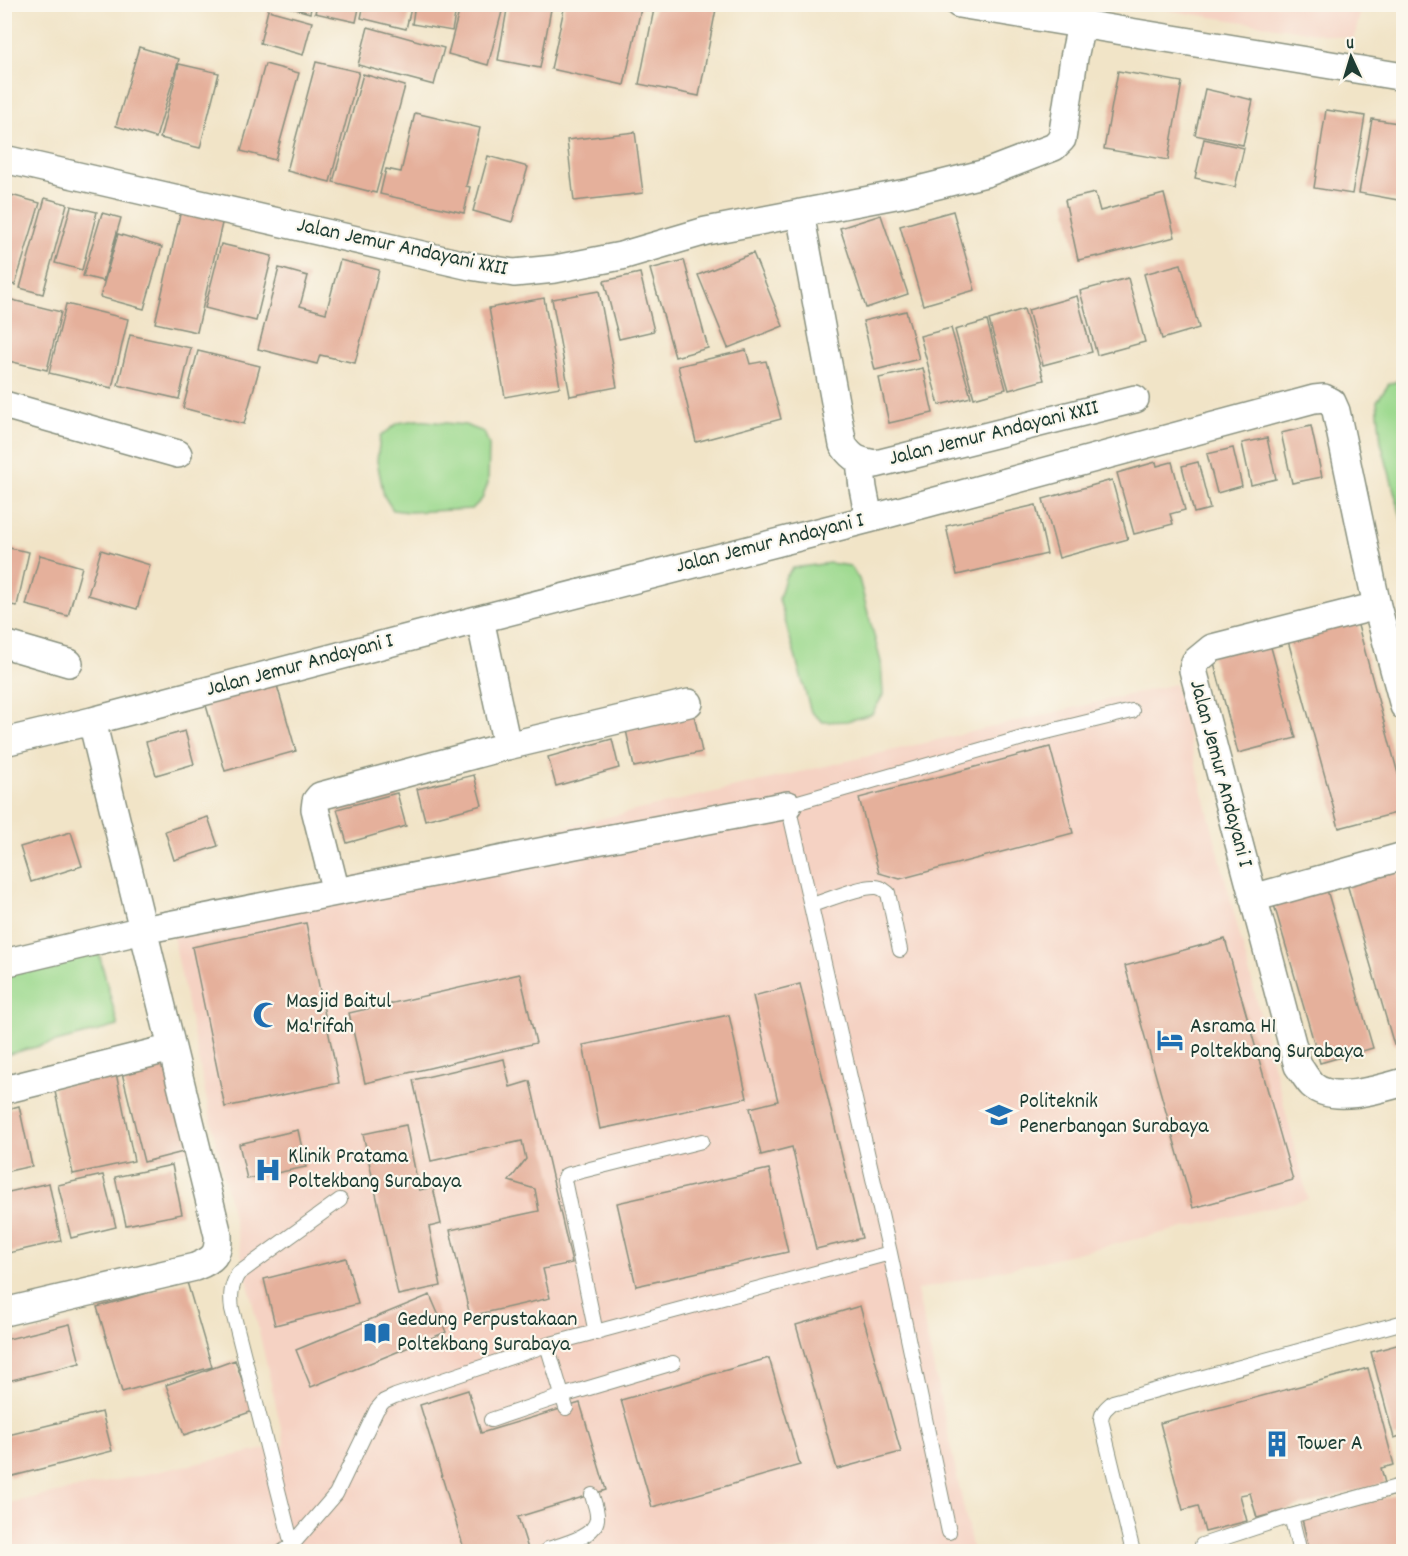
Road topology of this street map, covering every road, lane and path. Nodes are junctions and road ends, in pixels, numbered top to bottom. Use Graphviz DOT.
graph roads {
  1 [pos="959,4"];
  2 [pos="1081,25"];
  3 [pos="1404,77"];
  4 [pos="4,159"];
  5 [pos="800,213"];
  6 [pos="1135,399"];
  7 [pos="4,405"];
  8 [pos="178,454"];
  9 [pos="860,461"];
  10 [pos="869,519"];
  11 [pos="1377,606"];
  12 [pos="480,619"];
  13 [pos="4,644"];
  14 [pos="69,663"];
  15 [pos="689,704"];
  16 [pos="1404,706"];
  17 [pos="1132,711"];
  18 [pos="92,722"];
  19 [pos="4,742"];
  20 [pos="507,746"];
  21 [pos="788,805"];
  22 [pos="1404,856"];
  23 [pos="336,892"];
  24 [pos="1253,898"];
  25 [pos="812,905"];
  26 [pos="143,930"];
  27 [pos="900,950"];
  28 [pos="4,963"];
  29 [pos="172,1048"];
  30 [pos="1404,1082"];
  31 [pos="4,1089"];
  32 [pos="702,1141"];
  33 [pos="340,1200"];
  34 [pos="890,1253"];
  35 [pos="4,1312"];
  36 [pos="1404,1322"];
  37 [pos="596,1333"];
  38 [pos="547,1346"];
  39 [pos="673,1363"];
  40 [pos="564,1402"];
  41 [pos="491,1420"];
  42 [pos="1404,1485"];
  43 [pos="592,1495"];
  44 [pos="1291,1516"];
  45 [pos="949,1532"];
  46 [pos="1202,1545"];
  47 [pos="576,1546"];
  48 [pos="287,1548"];
  49 [pos="548,1549"];
  50 [pos="1133,1551"];
  51 [pos="1300,1551"];
  1 -- 2 [label="street"];
  2 -- 3 [label="street"];
  2 -- 5 [label="street, Jalan Jemur Andayani XXII"];
  4 -- 5 [label="street, Jalan Jemur Andayani XXII"];
  5 -- 9 [label="street, Jalan Jemur Andayani XXII"];
  6 -- 9 [label="street, Jalan Jemur Andayani XXII"];
  7 -- 8 [label="street"];
  9 -- 10 [label="street"];
  10 -- 11 [label="street, Jalan Jemur Andayani I"];
  10 -- 12 [label="street, Jalan Jemur Andayani I"];
  11 -- 16 [label="street, Jalan Jemur Andayani I"];
  11 -- 24 [label="street, Jalan Jemur Andayani I"];
  12 -- 18 [label="street, Jalan Jemur Andayani I"];
  12 -- 20 [label="street"];
  13 -- 14 [label="street"];
  15 -- 20 [label="street"];
  17 -- 21 [label="lane"];
  18 -- 19 [label="street, Jalan Jemur Andayani I"];
  18 -- 26 [label="street"];
  20 -- 23 [label="street"];
  21 -- 23 [label="street"];
  21 -- 25 [label="lane"];
  22 -- 24 [label="street, Jalan Jemur Andayani I"];
  23 -- 26 [label="street"];
  24 -- 30 [label="street, Jalan Jemur Andayani I"];
  25 -- 27 [label="lane"];
  25 -- 34 [label="lane"];
  26 -- 28 [label="street"];
  26 -- 29 [label="street"];
  29 -- 31 [label="street"];
  29 -- 35 [label="street"];
  32 -- 37 [label="lane"];
  33 -- 48 [label="lane"];
  34 -- 37 [label="lane"];
  34 -- 45 [label="lane"];
  36 -- 50 [label="lane"];
  37 -- 38 [label="lane"];
  38 -- 40 [label="lane"];
  38 -- 48 [label="lane"];
  39 -- 40 [label="lane"];
  40 -- 41 [label="lane"];
  42 -- 44 [label="lane"];
  43 -- 47 [label="lane"];
  44 -- 46 [label="lane"];
  44 -- 51 [label="lane"];
  47 -- 49 [label="lane"];
}
